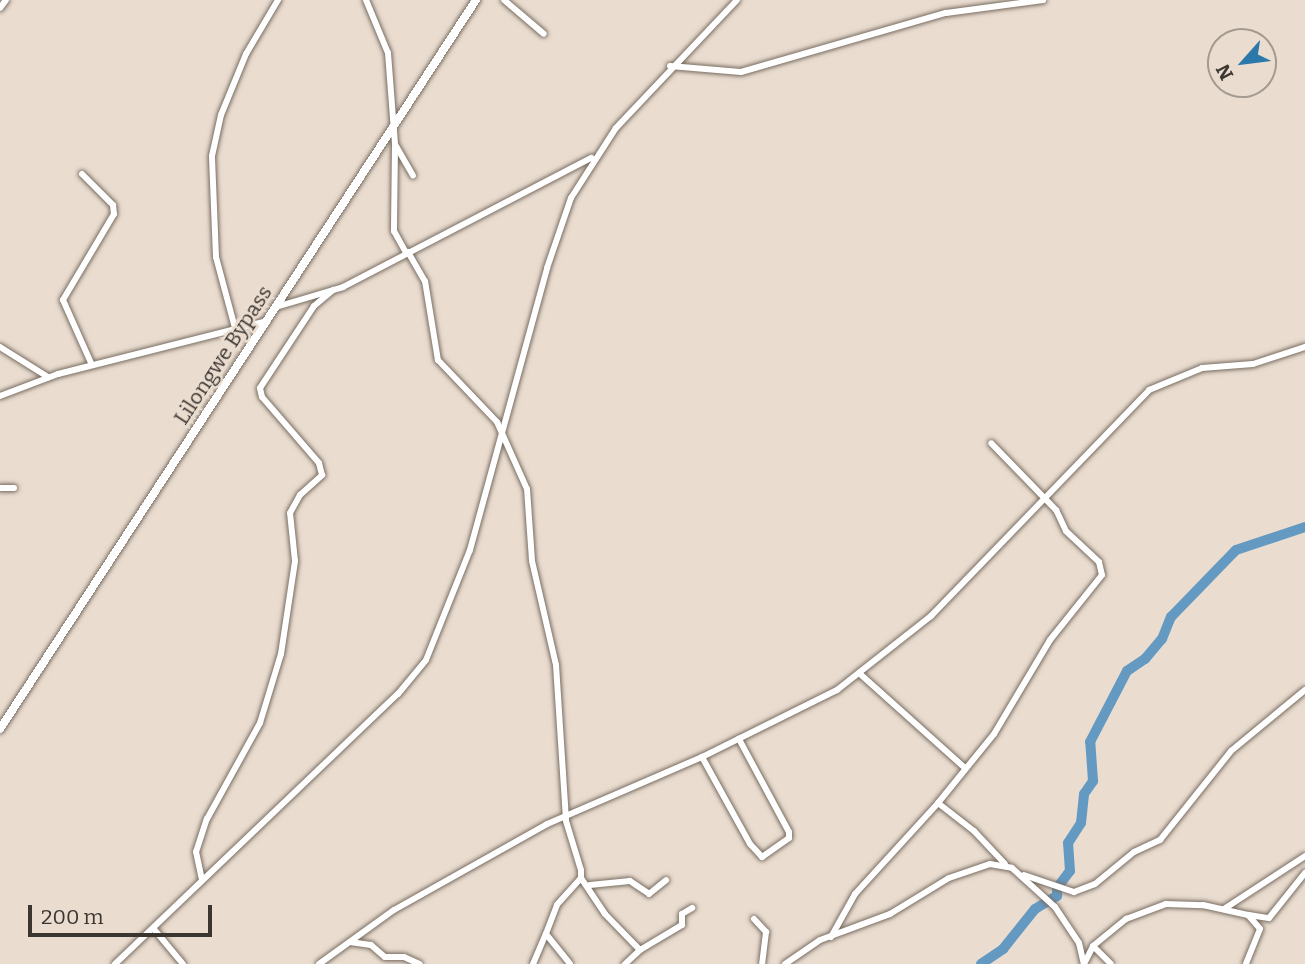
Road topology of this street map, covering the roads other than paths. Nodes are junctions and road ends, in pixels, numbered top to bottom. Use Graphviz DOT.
graph roads {
  1 [pos="6,0"];
  2 [pos="278,0"];
  3 [pos="366,0"];
  4 [pos="476,0"];
  5 [pos="504,0"];
  6 [pos="737,0"];
  7 [pos="1043,0"];
  8 [pos="0,8"];
  9 [pos="544,34"];
  10 [pos="670,66"];
  11 [pos="392,129"];
  12 [pos="395,145"];
  13 [pos="595,156"];
  14 [pos="82,174"];
  15 [pos="413,175"];
  16 [pos="407,253"];
  17 [pos="333,290"];
  18 [pos="274,307"];
  19 [pos="264,322"];
  20 [pos="235,328"];
  21 [pos="0,347"];
  22 [pos="1305,347"];
  23 [pos="92,365"];
  24 [pos="48,377"];
  25 [pos="0,396"];
  26 [pos="501,428"];
  27 [pos="991,443"];
  28 [pos="0,488"];
  29 [pos="14,488"];
  30 [pos="1046,501"];
  31 [pos="859,673"];
  32 [pos="1305,690"];
  33 [pos="0,729"];
  34 [pos="739,739"];
  35 [pos="702,757"];
  36 [pos="965,768"];
  37 [pos="938,803"];
  38 [pos="567,813"];
  39 [pos="1305,856"];
  40 [pos="1004,864"];
  41 [pos="1305,873"];
  42 [pos="1019,874"];
  43 [pos="581,878"];
  44 [pos="202,880"];
  45 [pos="666,880"];
  46 [pos="588,884"];
  47 [pos="692,908"];
  48 [pos="1224,909"];
  49 [pos="1248,915"];
  50 [pos="754,919"];
  51 [pos="153,928"];
  52 [pos="546,934"];
  53 [pos="831,937"];
  54 [pos="350,942"];
  55 [pos="1093,946"];
  56 [pos="640,950"];
  57 [pos="115,964"];
  58 [pos="183,964"];
  59 [pos="318,964"];
  60 [pos="420,964"];
  61 [pos="533,964"];
  62 [pos="570,964"];
  63 [pos="625,964"];
  64 [pos="762,964"];
  65 [pos="785,964"];
  66 [pos="1084,964"];
  67 [pos="1111,964"];
  68 [pos="1246,964"];
  1 -- 8 [label="street"];
  2 -- 20 [label="street"];
  3 -- 11 [label="street"];
  4 -- 11 [label="main road, Lilongwe Bypass"];
  5 -- 9 [label="street"];
  6 -- 10 [label="street"];
  7 -- 10 [label="street"];
  10 -- 13 [label="street"];
  11 -- 12 [label="street"];
  11 -- 18 [label="main road, Lilongwe Bypass"];
  12 -- 15 [label="street"];
  12 -- 16 [label="street"];
  13 -- 16 [label="street"];
  13 -- 26 [label="street"];
  14 -- 23 [label="street"];
  16 -- 17 [label="street"];
  16 -- 26 [label="street"];
  17 -- 18 [label="street"];
  17 -- 44 [label="street"];
  18 -- 19 [label="main road, Lilongwe Bypass"];
  19 -- 20 [label="street"];
  19 -- 33 [label="main road, Lilongwe Bypass"];
  20 -- 23 [label="street"];
  21 -- 24 [label="street"];
  22 -- 30 [label="street"];
  23 -- 24 [label="street"];
  24 -- 25 [label="street"];
  26 -- 38 [label="street"];
  26 -- 44 [label="street"];
  27 -- 30 [label="street"];
  28 -- 29 [label="street"];
  30 -- 31 [label="street"];
  30 -- 36 [label="street"];
  31 -- 34 [label="street"];
  31 -- 36 [label="street"];
  32 -- 42 [label="street"];
  34 -- 35 [label="street"];
  34 -- 35 [label="street"];
  35 -- 38 [label="street"];
  36 -- 37 [label="street"];
  37 -- 40 [label="street"];
  37 -- 53 [label="street"];
  38 -- 43 [label="street"];
  38 -- 54 [label="street"];
  39 -- 48 [label="street"];
  40 -- 42 [label="street"];
  40 -- 53 [label="street"];
  41 -- 49 [label="street"];
  42 -- 66 [label="street"];
  43 -- 46 [label="street"];
  43 -- 52 [label="street"];
  44 -- 51 [label="street"];
  45 -- 46 [label="street"];
  46 -- 56 [label="street"];
  47 -- 56 [label="street"];
  48 -- 49 [label="street"];
  48 -- 55 [label="street"];
  49 -- 68 [label="street"];
  50 -- 64 [label="street"];
  51 -- 57 [label="street"];
  51 -- 58 [label="street"];
  52 -- 61 [label="street"];
  52 -- 62 [label="street"];
  53 -- 65 [label="street"];
  54 -- 59 [label="street"];
  54 -- 60 [label="street"];
  55 -- 66 [label="street"];
  55 -- 67 [label="street"];
  56 -- 63 [label="street"];
}
